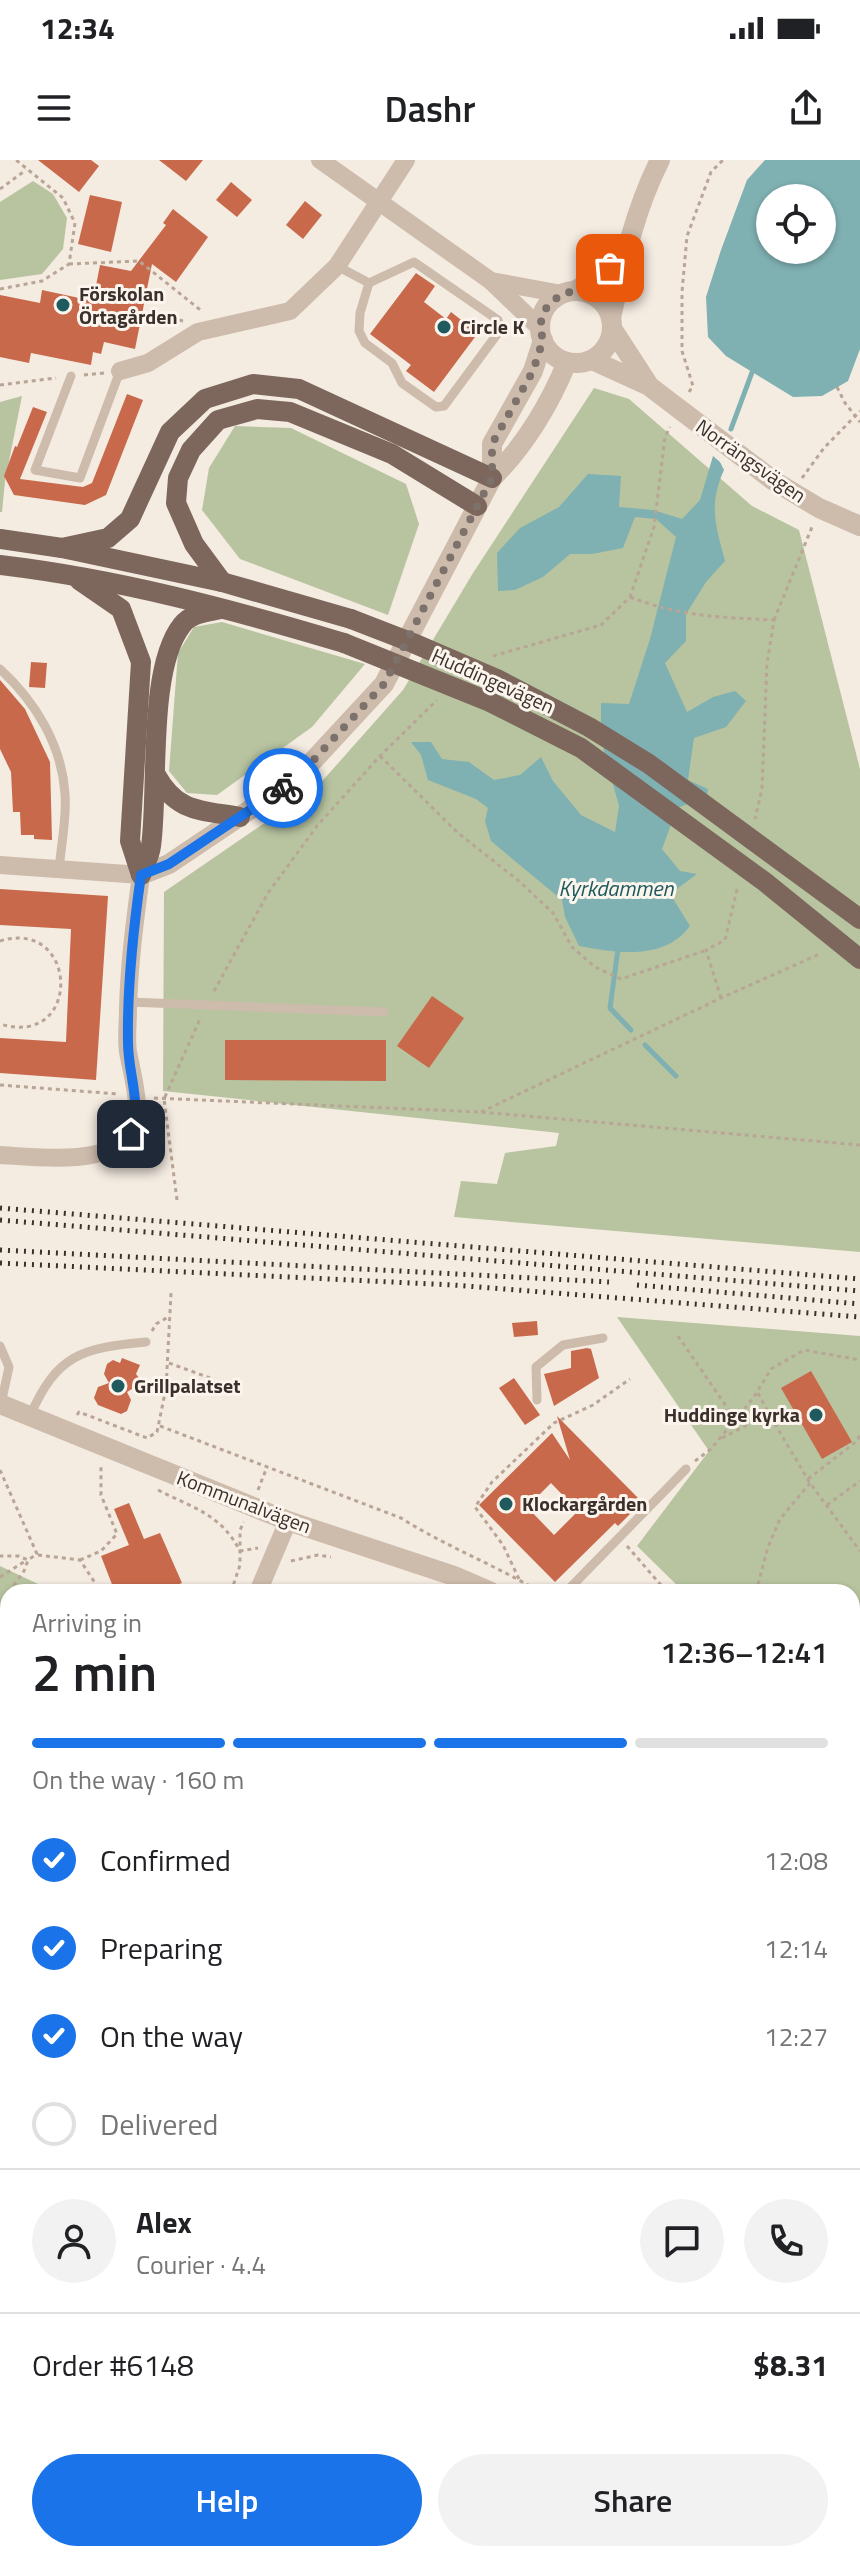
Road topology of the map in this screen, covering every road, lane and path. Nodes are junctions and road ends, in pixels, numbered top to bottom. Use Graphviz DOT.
graph roads {
  1 [pos="16,160"];
  2 [pos="320,160"];
  3 [pos="406,160"];
  4 [pos="660,160"];
  5 [pos="723,160"];
  6 [pos="27,170"];
  7 [pos="0,189"];
  8 [pos="378,202"];
  9 [pos="624,258"];
  10 [pos="69,264"];
  11 [pos="337,266"];
  12 [pos="491,281"];
  13 [pos="369,283"];
  14 [pos="0,289"];
  15 [pos="568,293"];
  16 [pos="612,324"];
  17 [pos="222,328"];
  18 [pos="541,334"];
  19 [pos="592,360"];
  20 [pos="567,362"];
  21 [pos="120,371"];
  22 [pos="71,376"];
  23 [pos="649,386"];
  24 [pos="837,387"];
  25 [pos="680,409"];
  26 [pos="860,411"];
  27 [pos="855,416"];
  28 [pos="860,422"];
  29 [pos="492,478"];
  30 [pos="794,492"];
  31 [pos="477,506"];
  32 [pos="819,508"];
  33 [pos="860,526"];
  34 [pos="0,539"];
  35 [pos="62,548"];
  36 [pos="0,565"];
  37 [pos="70,573"];
  38 [pos="222,582"];
  39 [pos="630,597"];
  40 [pos="226,608"];
  41 [pos="774,620"];
  42 [pos="492,656"];
  43 [pos="0,669"];
  44 [pos="437,700"];
  45 [pos="380,756"];
  46 [pos="156,775"];
  47 [pos="240,817"];
  48 [pos="755,819"];
  49 [pos="0,865"];
  50 [pos="59,870"];
  51 [pos="141,875"];
  52 [pos="740,879"];
  53 [pos="860,919"];
  54 [pos="0,941"];
  55 [pos="706,950"];
  56 [pos="823,953"];
  57 [pos="860,959"];
  58 [pos="721,998"];
  59 [pos="129,1002"];
  60 [pos="207,1005"];
  61 [pos="384,1012"];
  62 [pos="0,1024"];
  63 [pos="0,1085"];
  64 [pos="136,1096"];
  65 [pos="164,1099"];
  66 [pos="480,1112"];
  67 [pos="860,1145"];
  68 [pos="0,1155"];
  69 [pos="177,1200"];
  70 [pos="171,1293"];
  71 [pos="170,1316"];
  72 [pos="678,1336"];
  73 [pos="603,1338"];
  74 [pos="146,1342"];
  75 [pos="0,1346"];
  76 [pos="860,1360"];
  77 [pos="167,1363"];
  78 [pos="210,1378"];
  79 [pos="630,1379"];
  80 [pos="757,1392"];
  81 [pos="537,1400"];
  82 [pos="1,1404"];
  83 [pos="769,1414"];
  84 [pos="30,1416"];
  85 [pos="735,1419"];
  86 [pos="860,1435"];
  87 [pos="719,1440"];
  88 [pos="101,1463"];
  89 [pos="686,1469"];
  90 [pos="0,1470"];
  91 [pos="809,1481"];
  92 [pos="860,1481"];
  93 [pos="157,1490"];
  94 [pos="827,1505"];
  95 [pos="288,1521"];
  96 [pos="620,1538"];
  97 [pos="240,1551"];
  98 [pos="860,1551"];
  99 [pos="37,1554"];
  100 [pos="274,1554"];
  101 [pos="0,1556"];
  102 [pos="331,1557"];
  103 [pos="28,1560"];
  104 [pos="80,1560"];
  105 [pos="0,1577"];
  106 [pos="519,1579"];
  107 [pos="15,1584"];
  108 [pos="96,1584"];
  109 [pos="234,1584"];
  110 [pos="261,1584"];
  111 [pos="472,1584"];
  112 [pos="527,1584"];
  113 [pos="574,1584"];
  114 [pos="660,1584"];
  115 [pos="758,1584"];
  1 -- 6 [label="path"];
  2 -- 8 [label="street"];
  3 -- 8 [label="street"];
  4 -- 9 [label="street"];
  5 -- 25 [label="path"];
  6 -- 7 [label="path"];
  6 -- 10 [label="path"];
  8 -- 11 [label="street"];
  8 -- 12 [label="street"];
  9 -- 15 [label="street"];
  9 -- 16 [label="street"];
  10 -- 14 [label="path"];
  10 -- 17 [label="path"];
  11 -- 13 [label="lane"];
  11 -- 17 [label="street"];
  12 -- 15 [label="street"];
  12 -- 18 [label="street"];
  13 -- 13 [label="lane"];
  15 -- 16 [label="street"];
  15 -- 18 [label="street"];
  16 -- 19 [label="street"];
  16 -- 23 [label="street, Norrängsvägen"];
  17 -- 21 [label="street"];
  18 -- 20 [label="street"];
  18 -- 29 [label="street"];
  19 -- 20 [label="street"];
  19 -- 23 [label="street, Norrängsvägen"];
  20 -- 29 [label="street"];
  21 -- 22 [label="lane"];
  23 -- 25 [label="street, Norrängsvägen"];
  24 -- 27 [label="path"];
  25 -- 30 [label="street, Norrängsvägen"];
  25 -- 39 [label="path"];
  26 -- 27 [label="path"];
  27 -- 28 [label="path"];
  27 -- 30 [label="path"];
  29 -- 31 [label="street"];
  29 -- 35 [label="main road"];
  30 -- 32 [label="street, Norrängsvägen"];
  31 -- 38 [label="main road"];
  31 -- 47 [label="street"];
  32 -- 33 [label="street, Norrängsvägen"];
  32 -- 41 [label="path"];
  34 -- 35 [label="main road, Huddingevägen"];
  35 -- 38 [label="main road, Huddingevägen"];
  36 -- 37 [label="main road, Huddingevägen"];
  37 -- 40 [label="main road, Huddingevägen"];
  37 -- 51 [label="main road"];
  38 -- 53 [label="main road, Huddingevägen, bridge"];
  39 -- 41 [label="path"];
  39 -- 42 [label="path"];
  40 -- 46 [label="main road"];
  40 -- 57 [label="main road, Huddingevägen, bridge"];
  41 -- 48 [label="path"];
  43 -- 50 [label="lane"];
  44 -- 45 [label="path"];
  45 -- 55 [label="path"];
  45 -- 60 [label="path"];
  46 -- 47 [label="main road"];
  46 -- 51 [label="main road"];
  47 -- 51 [label="street"];
  49 -- 50 [label="street"];
  50 -- 51 [label="street"];
  51 -- 59 [label="street"];
  52 -- 55 [label="path"];
  54 -- 62 [label="path"];
  55 -- 58 [label="path"];
  56 -- 58 [label="path"];
  58 -- 66 [label="path"];
  59 -- 60 [label="lane"];
  59 -- 64 [label="street"];
  60 -- 61 [label="lane"];
  60 -- 65 [label="path"];
  63 -- 64 [label="path"];
  64 -- 65 [label="path"];
  64 -- 68 [label="street"];
  65 -- 66 [label="path"];
  65 -- 69 [label="path"];
  66 -- 67 [label="path"];
  70 -- 71 [label="path"];
  71 -- 74 [label="path"];
  71 -- 77 [label="path"];
  72 -- 85 [label="path"];
  73 -- 81 [label="lane"];
  74 -- 84 [label="lane"];
  75 -- 82 [label="lane"];
  76 -- 80 [label="path"];
  77 -- 78 [label="path"];
  77 -- 106 [label="path"];
  79 -- 106 [label="path"];
  80 -- 83 [label="path"];
  80 -- 85 [label="path"];
  82 -- 84 [label="street, Kommunalvägen"];
  83 -- 87 [label="path"];
  83 -- 91 [label="path"];
  84 -- 95 [label="street, Kommunalvägen"];
  85 -- 87 [label="path"];
  86 -- 91 [label="path"];
  87 -- 89 [label="path"];
  88 -- 104 [label="path"];
  89 -- 96 [label="lane"];
  90 -- 99 [label="path"];
  91 -- 94 [label="path"];
  91 -- 115 [label="path"];
  92 -- 94 [label="path"];
  93 -- 97 [label="path"];
  94 -- 98 [label="path"];
  95 -- 100 [label="street"];
  95 -- 111 [label="street, Kommunalvägen"];
  96 -- 113 [label="lane"];
  96 -- 114 [label="path"];
  97 -- 100 [label="path"];
  97 -- 109 [label="path"];
  99 -- 103 [label="path"];
  99 -- 104 [label="path"];
  100 -- 102 [label="path"];
  100 -- 110 [label="street"];
  101 -- 103 [label="path"];
  103 -- 105 [label="path"];
  103 -- 107 [label="path"];
  104 -- 108 [label="path"];
  106 -- 112 [label="path"];
}
